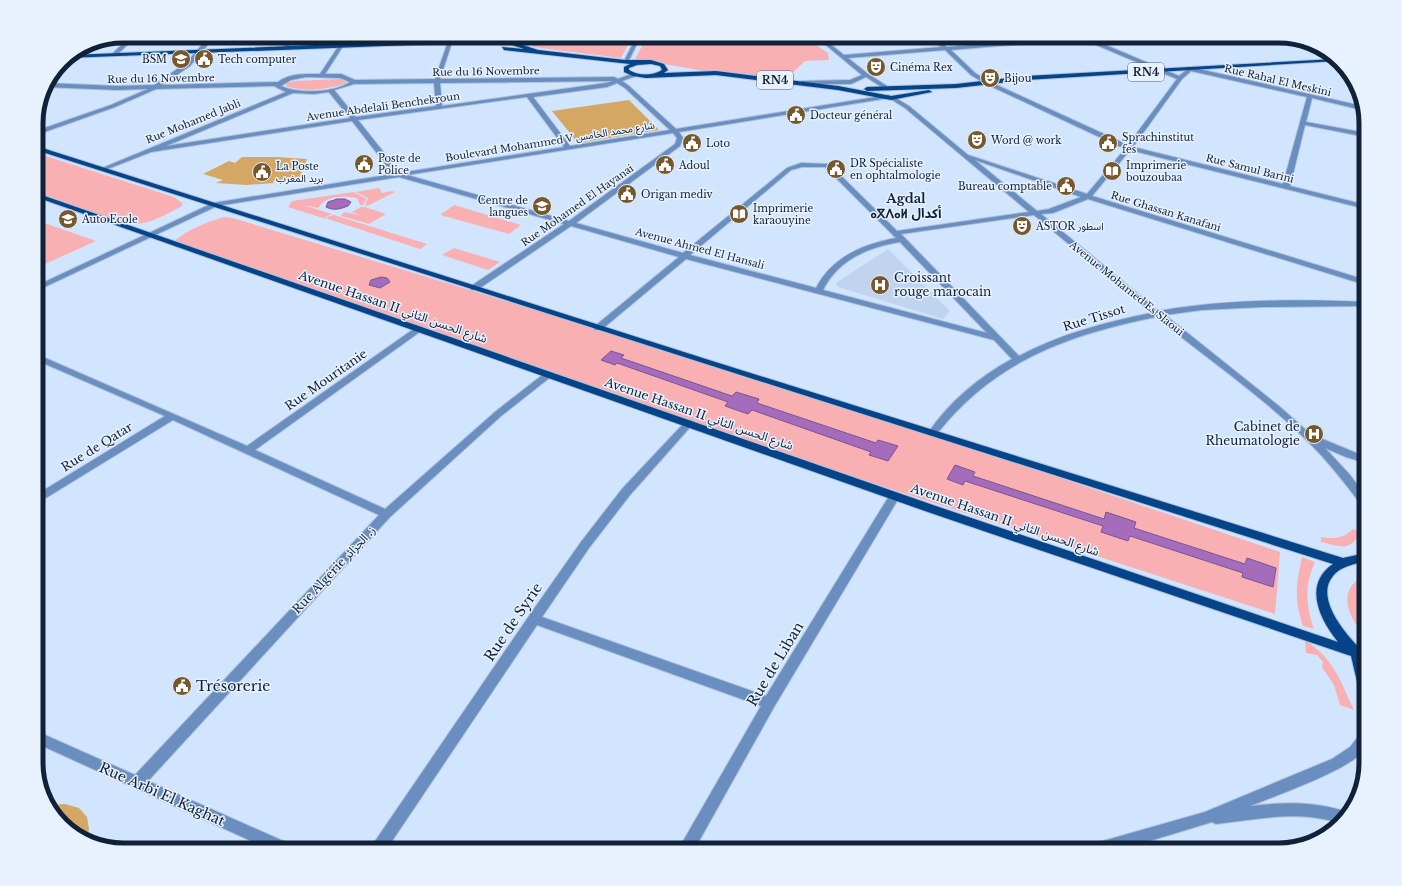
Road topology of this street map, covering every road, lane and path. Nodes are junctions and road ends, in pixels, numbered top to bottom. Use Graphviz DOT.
graph roads {
  1 [pos="127,43"];
  2 [pos="207,43"];
  3 [pos="289,43"];
  4 [pos="450,43"];
  5 [pos="480,43"];
  6 [pos="511,43"];
  7 [pos="523,43"];
  8 [pos="635,43"];
  9 [pos="826,43"];
  10 [pos="938,43"];
  11 [pos="1011,43"];
  12 [pos="1096,43"];
  13 [pos="369,45"];
  14 [pos="518,45"];
  15 [pos="340,46"];
  16 [pos="490,47"];
  17 [pos="285,48"];
  18 [pos="497,48"];
  19 [pos="504,48"];
  20 [pos="947,49"];
  21 [pos="200,52"];
  22 [pos="538,52"];
  23 [pos="114,55"];
  24 [pos="78,57"];
  25 [pos="843,57"];
  26 [pos="1329,60"];
  27 [pos="627,64"];
  28 [pos="659,64"];
  29 [pos="1190,69"];
  30 [pos="1161,71"];
  31 [pos="701,73"];
  32 [pos="634,74"];
  33 [pos="652,75"];
  34 [pos="866,75"];
  35 [pos="320,76"];
  36 [pos="1180,78"];
  37 [pos="437,81"];
  38 [pos="619,81"];
  39 [pos="353,82"];
  40 [pos="986,82"];
  41 [pos="796,83"];
  42 [pos="278,84"];
  43 [pos="52,85"];
  44 [pos="956,86"];
  45 [pos="155,88"];
  46 [pos="882,88"];
  47 [pos="897,88"];
  48 [pos="848,89"];
  49 [pos="331,90"];
  50 [pos="291,92"];
  51 [pos="528,96"];
  52 [pos="881,96"];
  53 [pos="903,96"];
  54 [pos="1310,96"];
  55 [pos="890,97"];
  56 [pos="907,107"];
  57 [pos="1357,107"];
  58 [pos="440,108"];
  59 [pos="355,119"];
  60 [pos="1302,123"];
  61 [pos="43,130"];
  62 [pos="675,131"];
  63 [pos="1359,134"];
  64 [pos="568,148"];
  65 [pos="1128,148"];
  66 [pos="43,150"];
  67 [pos="149,150"];
  68 [pos="962,153"];
  69 [pos="103,168"];
  70 [pos="398,175"];
  71 [pos="1286,187"];
  72 [pos="1088,197"];
  73 [pos="43,198"];
  74 [pos="215,204"];
  75 [pos="1359,205"];
  76 [pos="1036,213"];
  77 [pos="571,223"];
  78 [pos="150,235"];
  79 [pos="899,236"];
  80 [pos="684,256"];
  81 [pos="1359,281"];
  82 [pos="43,286"];
  83 [pos="474,288"];
  84 [pos="818,292"];
  85 [pos="1359,304"];
  86 [pos="1158,314"];
  87 [pos="598,328"];
  88 [pos="418,329"];
  89 [pos="996,338"];
  90 [pos="43,360"];
  91 [pos="1018,360"];
  92 [pos="548,375"];
  93 [pos="172,416"];
  94 [pos="689,423"];
  95 [pos="934,434"];
  96 [pos="1310,437"];
  97 [pos="248,450"];
  98 [pos="1359,458"];
  99 [pos="1359,493"];
  100 [pos="43,496"];
  101 [pos="894,496"];
  102 [pos="386,514"];
  103 [pos="1359,559"];
  104 [pos="1344,562"];
  105 [pos="534,619"];
  106 [pos="1359,656"];
  107 [pos="769,704"];
  108 [pos="43,740"];
  109 [pos="1359,746"];
  110 [pos="137,783"];
  111 [pos="1338,817"];
  112 [pos="1206,818"];
  113 [pos="271,843"];
  114 [pos="383,843"];
  115 [pos="690,843"];
  116 [pos="1120,843"];
  1 -- 23 [label="street"];
  2 -- 21 [label="street"];
  3 -- 17 [label="street"];
  4 -- 13 [label="main road, RN4"];
  4 -- 37 [label="street"];
  5 -- 16 [label="main road, RN4"];
  6 -- 14 [label="main road, RN4"];
  7 -- 14 [label="street"];
  8 -- 27 [label="street"];
  9 -- 25 [label="street"];
  10 -- 20 [label="street, Rue Samul Barini"];
  11 -- 20 [label="street"];
  12 -- 30 [label="street"];
  13 -- 15 [label="main road, RN4"];
  14 -- 19 [label="main road, RN4"];
  14 -- 22 [label="main road, RN4"];
  15 -- 17 [label="main road, RN4"];
  15 -- 35 [label="street"];
  17 -- 21 [label="main road, RN4"];
  18 -- 19 [label="main road, RN4"];
  19 -- 22 [label="main road, RN4"];
  20 -- 25 [label="street"];
  20 -- 40 [label="street, Rue Samul Barini"];
  21 -- 23 [label="main road, RN4"];
  21 -- 45 [label="street"];
  22 -- 27 [label="main road, RN4"];
  23 -- 24 [label="main road, RN4"];
  25 -- 34 [label="street"];
  26 -- 29 [label="main road, RN4"];
  27 -- 28 [label="main road, RN4"];
  27 -- 32 [label="main road"];
  28 -- 31 [label="main road, RN4"];
  28 -- 33 [label="main road"];
  29 -- 30 [label="main road, RN4"];
  29 -- 36 [label="street"];
  29 -- 54 [label="street, Rue Rahal El Meskini"];
  30 -- 36 [label="street"];
  30 -- 40 [label="main road, RN4"];
  31 -- 33 [label="main road, RN4"];
  31 -- 41 [label="main road, RN4"];
  32 -- 33 [label="main road, RN4"];
  32 -- 38 [label="street, Avenue Abdelali Benchekroun"];
  34 -- 41 [label="street"];
  34 -- 46 [label="street"];
  35 -- 39 [label="street, Rue du 16 Novembre"];
  35 -- 42 [label="street, Rue du 16 Novembre"];
  36 -- 65 [label="street"];
  37 -- 38 [label="street, Rue du 16 Novembre"];
  37 -- 39 [label="street, Rue du 16 Novembre"];
  37 -- 58 [label="street"];
  38 -- 51 [label="street, Avenue Abdelali Benchekroun"];
  38 -- 62 [label="street"];
  39 -- 49 [label="street, Rue du 16 Novembre"];
  40 -- 44 [label="main road, RN4"];
  40 -- 65 [label="street, Rue Samul Barini"];
  41 -- 48 [label="main road, RN4"];
  42 -- 45 [label="street, Rue du 16 Novembre"];
  42 -- 50 [label="street"];
  43 -- 45 [label="street, Rue du 16 Novembre"];
  44 -- 47 [label="main road, RN4"];
  44 -- 53 [label="main road, RN4"];
  45 -- 61 [label="street"];
  46 -- 47 [label="main road, RN4"];
  46 -- 48 [label="main road, RN4"];
  46 -- 52 [label="main road"];
  47 -- 53 [label="main road"];
  48 -- 52 [label="main road, RN4"];
  49 -- 50 [label="street, Rue du 16 Novembre"];
  49 -- 59 [label="street"];
  50 -- 67 [label="street, Rue Mohamed Jabli"];
  51 -- 58 [label="street, Avenue Abdelali Benchekroun"];
  51 -- 64 [label="street"];
  52 -- 55 [label="main road, RN4"];
  53 -- 55 [label="main road, RN4"];
  53 -- 56 [label="street, Avenue Mohamed Es Slaoui"];
  54 -- 57 [label="street, Rue Rahal El Meskini"];
  54 -- 60 [label="street"];
  55 -- 56 [label="street, Avenue Mohamed Es Slaoui"];
  55 -- 62 [label="street, Boulevard Mohammed V شارع محمد الخامس"];
  56 -- 68 [label="street, Avenue Mohamed Es Slaoui"];
  58 -- 59 [label="street, Avenue Abdelali Benchekroun"];
  59 -- 67 [label="street, Avenue Abdelali Benchekroun"];
  59 -- 70 [label="street"];
  60 -- 63 [label="street"];
  60 -- 71 [label="street"];
  62 -- 64 [label="street, Boulevard Mohammed V شارع محمد الخامس"];
  62 -- 77 [label="street, Rue Mohamed El Hayanai"];
  64 -- 70 [label="street, Boulevard Mohammed V شارع محمد الخامس"];
  65 -- 71 [label="street, Rue Samul Barini"];
  65 -- 72 [label="street"];
  66 -- 69 [label="main road"];
  67 -- 69 [label="street, Rue Mohamed Jabli"];
  68 -- 72 [label="street, Rue Ghassan Kanafani"];
  68 -- 76 [label="street, Avenue Mohamed Es Slaoui"];
  69 -- 74 [label="main road"];
  70 -- 74 [label="street, Boulevard Mohammed V شارع محمد الخامس"];
  70 -- 77 [label="street, Avenue Ahmed El Hansali"];
  71 -- 75 [label="street, Rue Samul Barini"];
  72 -- 76 [label="street"];
  72 -- 81 [label="street, Rue Ghassan Kanafani"];
  73 -- 78 [label="main road, Avenue Hassan II شارع الحسن الثاني"];
  74 -- 78 [label="street, Boulevard Mohammed V شارع محمد الخامس"];
  74 -- 83 [label="main road"];
  76 -- 79 [label="street"];
  76 -- 86 [label="street, Avenue Mohamed Es Slaoui"];
  77 -- 80 [label="street, Avenue Ahmed El Hansali"];
  77 -- 83 [label="street, Rue Mohamed El Hayanai"];
  78 -- 82 [label="street, Boulevard Mohammed V شارع محمد الخامس"];
  78 -- 88 [label="main road, Avenue Hassan II شارع الحسن الثاني"];
  79 -- 80 [label="street"];
  79 -- 84 [label="street"];
  79 -- 89 [label="street"];
  80 -- 84 [label="street, Avenue Ahmed El Hansali"];
  80 -- 87 [label="street"];
  83 -- 87 [label="main road"];
  84 -- 89 [label="street, Avenue Ahmed El Hansali"];
  85 -- 86 [label="street, Rue Tissot"];
  86 -- 91 [label="street, Rue Tissot"];
  86 -- 96 [label="street, Avenue Mohamed Es Slaoui"];
  87 -- 95 [label="main road"];
  88 -- 92 [label="main road, Avenue Hassan II شارع الحسن الثاني"];
  88 -- 97 [label="street, Rue Mouritanie"];
  89 -- 91 [label="street"];
  90 -- 93 [label="street"];
  91 -- 95 [label="street, Rue Tissot"];
  92 -- 94 [label="main road, Avenue Hassan II شارع الحسن الثاني"];
  92 -- 102 [label="street, Rue Algérie ز. الجزائر"];
  93 -- 97 [label="street"];
  93 -- 100 [label="street, Rue de Qatar"];
  94 -- 101 [label="main road, Avenue Hassan II شارع الحسن الثاني"];
  94 -- 105 [label="street, Rue de Syrie"];
  95 -- 104 [label="main road"];
  96 -- 98 [label="street, Avenue Mohamed Es Slaoui"];
  96 -- 99 [label="street, Avenue Mohamed Es Slaoui"];
  97 -- 102 [label="street"];
  101 -- 106 [label="main road, Avenue Hassan II شارع الحسن الثاني"];
  101 -- 107 [label="street, Rue de Liban"];
  102 -- 110 [label="street, Rue Algérie ز. الجزائر"];
  103 -- 104 [label="main road"];
  104 -- 106 [label="main road"];
  105 -- 107 [label="street"];
  105 -- 114 [label="street, Rue de Syrie"];
  107 -- 115 [label="street, Rue de Liban"];
  108 -- 110 [label="street, Rue Arbi El Kaghat"];
  109 -- 112 [label="street"];
  110 -- 113 [label="street, Rue Arbi El Kaghat"];
  111 -- 112 [label="street"];
  112 -- 116 [label="street"];
}
